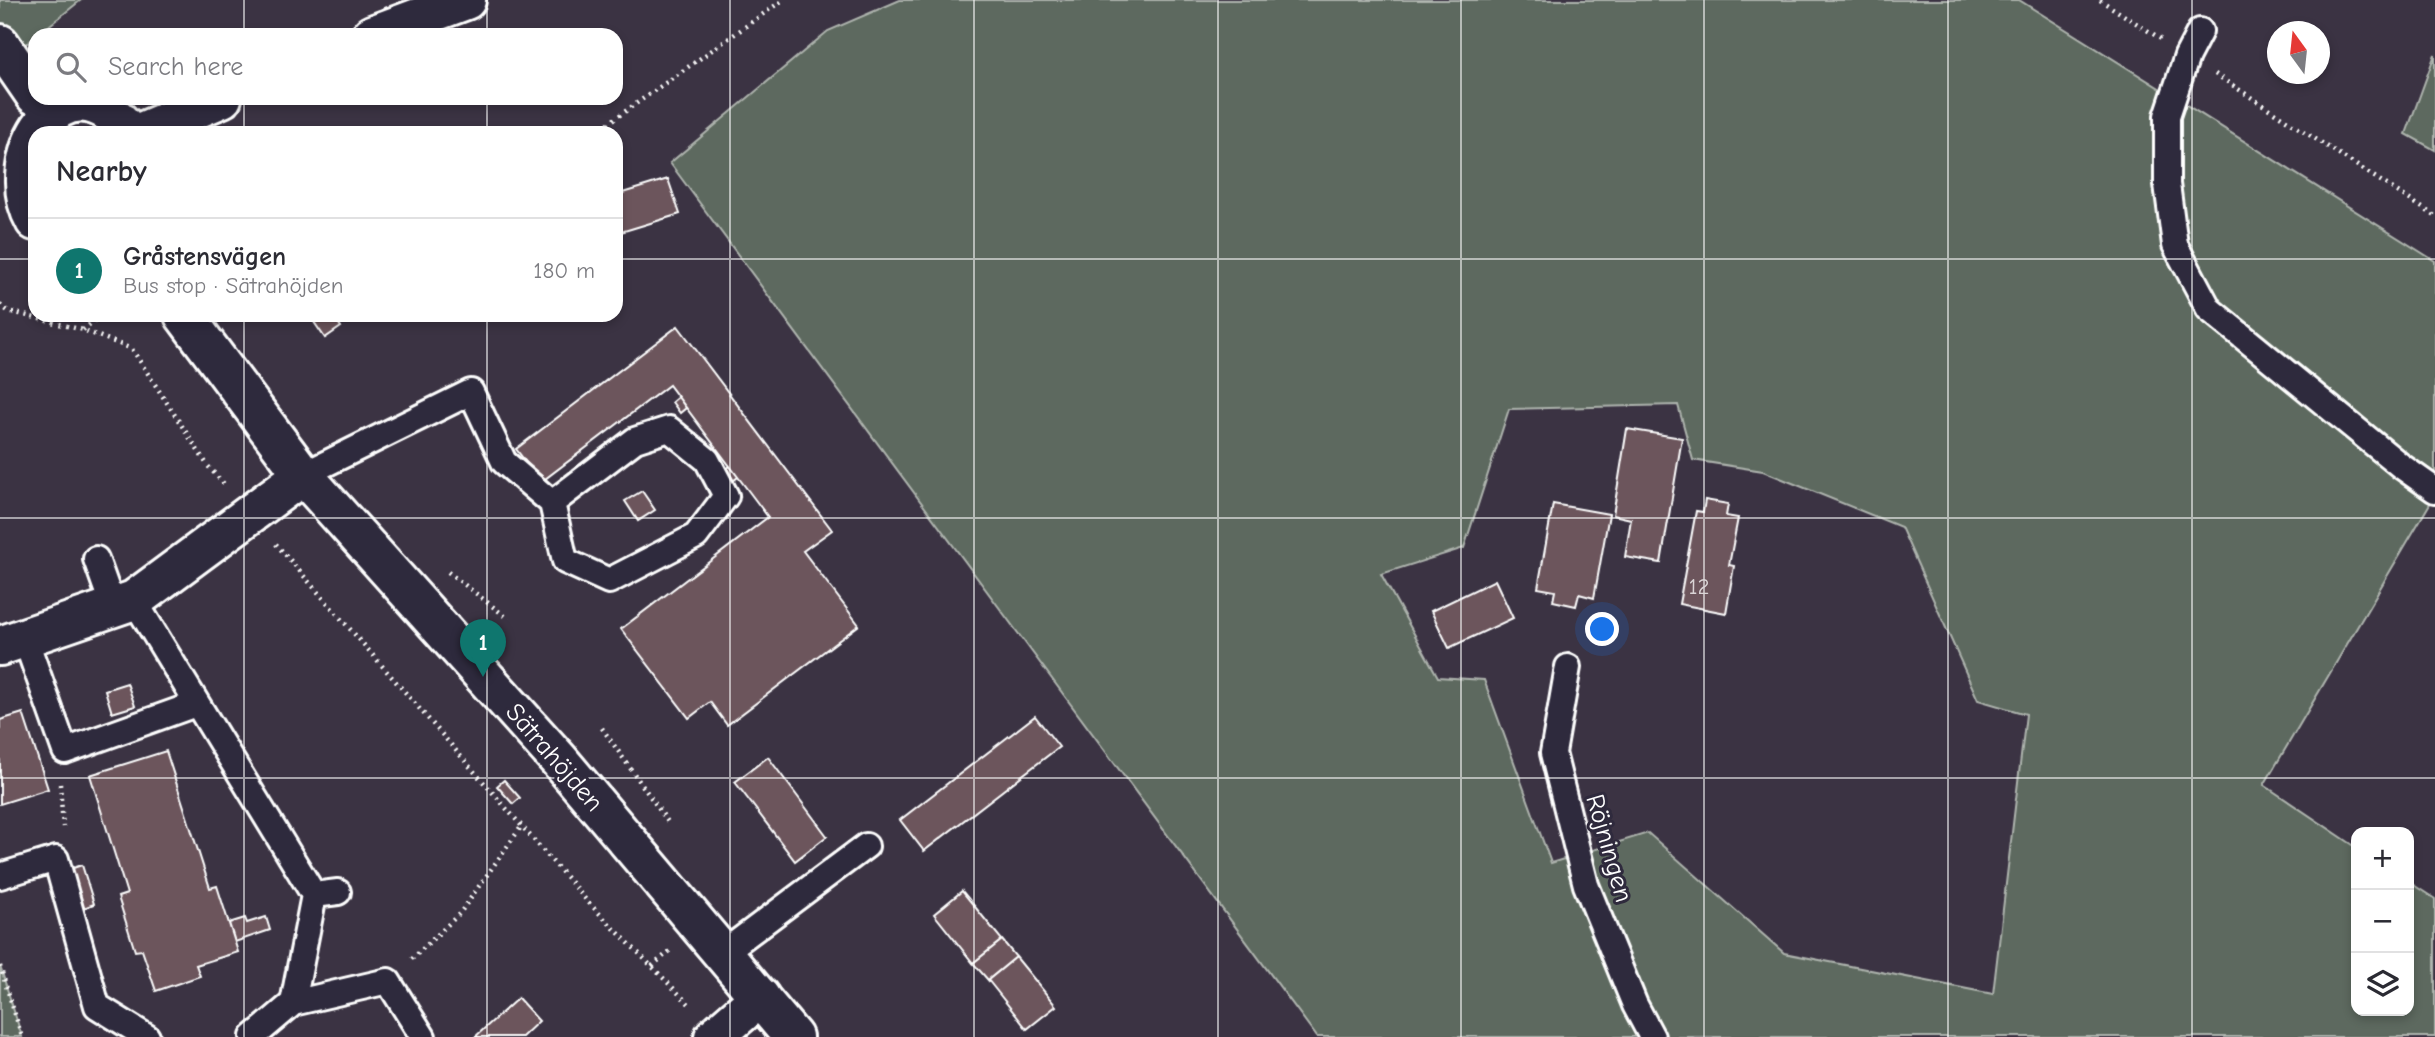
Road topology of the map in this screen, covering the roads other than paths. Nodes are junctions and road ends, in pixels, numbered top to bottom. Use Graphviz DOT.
graph roads {
  1 [pos="466,0"];
  2 [pos="391,28"];
  3 [pos="2200,31"];
  4 [pos="0,44"];
  5 [pos="28,85"];
  6 [pos="37,105"];
  7 [pos="92,105"];
  8 [pos="205,105"];
  9 [pos="125,126"];
  10 [pos="156,126"];
  11 [pos="6,149"];
  12 [pos="23,222"];
  13 [pos="189,322"];
  14 [pos="303,475"];
  15 [pos="2435,490"];
  16 [pos="552,503"];
  17 [pos="96,559"];
  18 [pos="123,603"];
  19 [pos="13,642"];
  20 [pos="1568,667"];
  21 [pos="196,704"];
  22 [pos="866,846"];
  23 [pos="0,877"];
  24 [pos="723,953"];
  25 [pos="760,997"];
  26 [pos="293,1003"];
  27 [pos="716,1035"];
  28 [pos="147,1037"];
  29 [pos="253,1037"];
  30 [pos="423,1037"];
  31 [pos="793,1037"];
  32 [pos="1652,1037"];
  1 -- 2 [label="street"];
  3 -- 15 [label="lane"];
  4 -- 5 [label="street"];
  6 -- 11 [label="street"];
  7 -- 9 [label="street"];
  8 -- 10 [label="street"];
  11 -- 12 [label="street"];
  13 -- 14 [label="street, Sätrahöjden"];
  14 -- 16 [label="lane"];
  14 -- 18 [label="street"];
  14 -- 24 [label="street, Sätrahöjden"];
  16 -- 16 [label="lane"];
  17 -- 18 [label="lane"];
  18 -- 19 [label="street"];
  18 -- 21 [label="lane"];
  19 -- 21 [label="lane"];
  20 -- 32 [label="lane, Röjningen"];
  21 -- 26 [label="lane"];
  22 -- 24 [label="lane"];
  23 -- 28 [label="lane"];
  24 -- 25 [label="street, Sätrahöjden"];
  25 -- 27 [label="street"];
  25 -- 31 [label="street, Sätrahöjden"];
  26 -- 29 [label="lane"];
  26 -- 30 [label="lane"];
}
